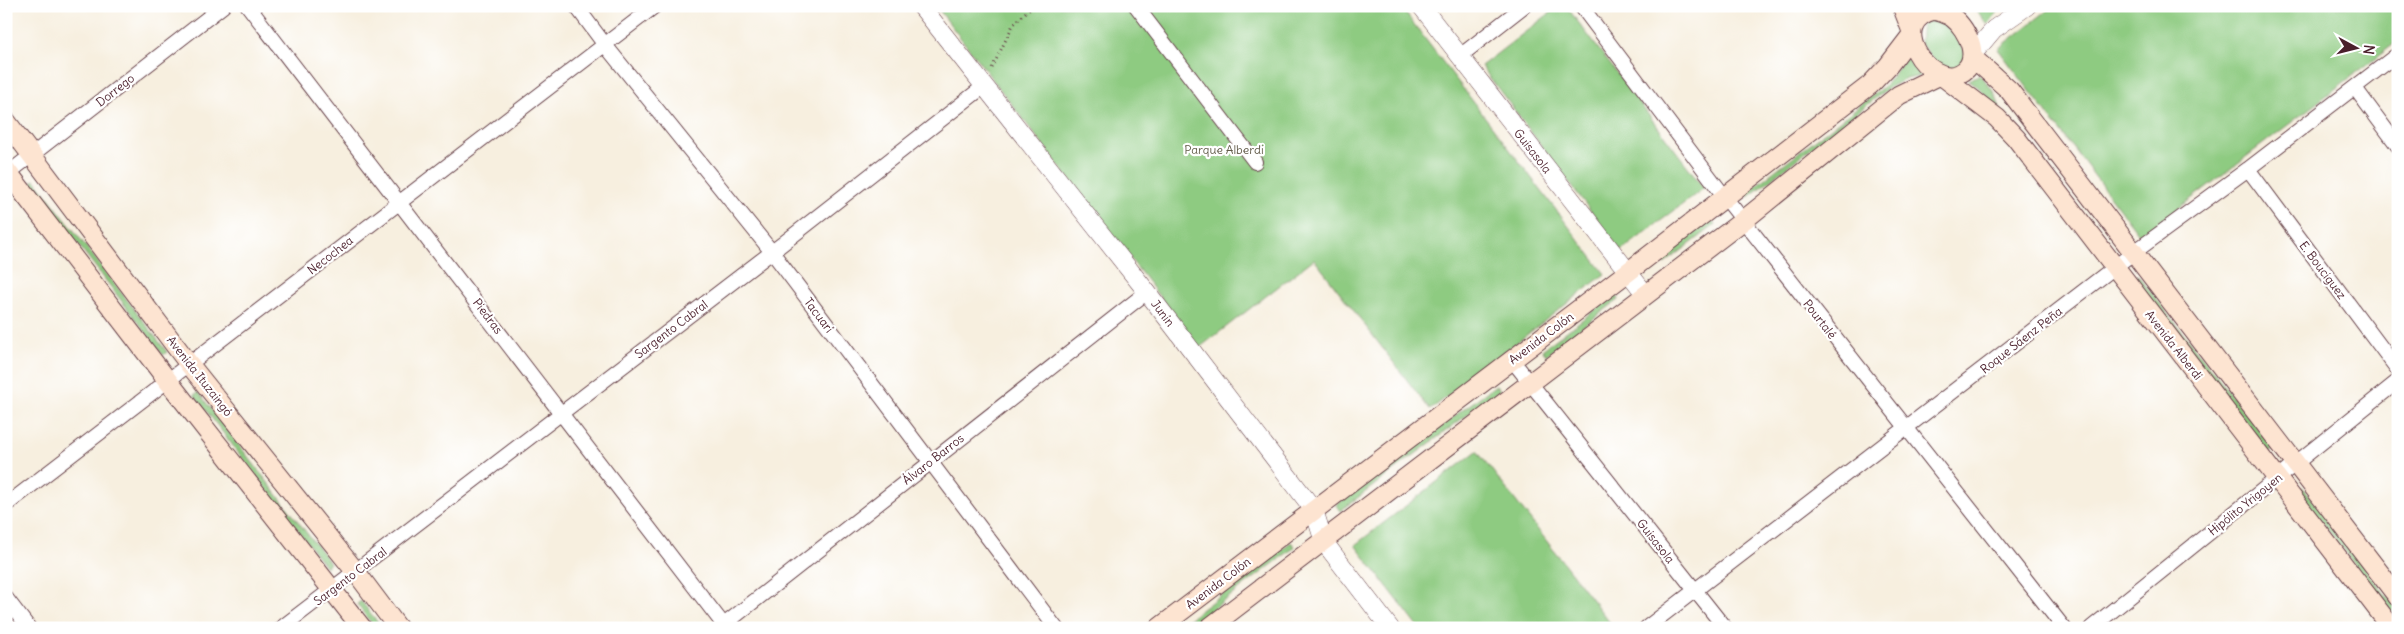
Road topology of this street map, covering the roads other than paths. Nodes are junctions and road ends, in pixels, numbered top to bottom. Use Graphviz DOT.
graph roads {
  1 [pos="223,6"];
  2 [pos="248,6"];
  3 [pos="576,6"];
  4 [pos="655,6"];
  5 [pos="921,6"];
  6 [pos="1136,6"];
  7 [pos="1421,6"];
  8 [pos="1524,6"];
  9 [pos="1581,6"];
  10 [pos="1902,6"];
  11 [pos="2027,6"];
  12 [pos="1941,9"];
  13 [pos="1911,32"];
  14 [pos="605,46"];
  15 [pos="2398,54"];
  16 [pos="1972,55"];
  17 [pos="1460,56"];
  18 [pos="1941,76"];
  19 [pos="983,87"];
  20 [pos="2355,88"];
  21 [pos="6,121"];
  22 [pos="2398,146"];
  23 [pos="32,154"];
  24 [pos="1255,162"];
  25 [pos="2248,169"];
  26 [pos="7,173"];
  27 [pos="1724,196"];
  28 [pos="399,201"];
  29 [pos="1744,220"];
  30 [pos="772,252"];
  31 [pos="2133,253"];
  32 [pos="2114,268"];
  33 [pos="1628,272"];
  34 [pos="1147,292"];
  35 [pos="1646,295"];
  36 [pos="1512,360"];
  37 [pos="189,364"];
  38 [pos="2398,370"];
  39 [pos="168,381"];
  40 [pos="2398,381"];
  41 [pos="1530,382"];
  42 [pos="561,412"];
  43 [pos="1906,429"];
  44 [pos="929,462"];
  45 [pos="2294,462"];
  46 [pos="2277,479"];
  47 [pos="6,505"];
  48 [pos="1314,510"];
  49 [pos="1324,542"];
  50 [pos="356,572"];
  51 [pos="332,589"];
  52 [pos="1695,590"];
  53 [pos="2398,597"];
  54 [pos="6,598"];
  55 [pos="723,627"];
  56 [pos="29,628"];
  57 [pos="281,628"];
  58 [pos="362,628"];
  59 [pos="398,628"];
  60 [pos="1056,628"];
  61 [pos="1159,628"];
  62 [pos="1209,628"];
  63 [pos="1390,628"];
  64 [pos="1646,628"];
  65 [pos="1725,628"];
  66 [pos="2064,628"];
  67 [pos="2092,628"];
  68 [pos="2392,628"];
  1 -- 23 [label="street, Dorrego"];
  2 -- 28 [label="street, Piedras"];
  3 -- 14 [label="street, Tacuarí"];
  4 -- 14 [label="street, Necochea"];
  5 -- 19 [label="street, Junín"];
  6 -- 24 [label="street"];
  7 -- 17 [label="street, Guisasola"];
  8 -- 17 [label="street"];
  9 -- 27 [label="street, Pourtalé"];
  10 -- 13 [label="main road"];
  11 -- 16 [label="street"];
  12 -- 13 [label="main road"];
  12 -- 16 [label="main road"];
  13 -- 18 [label="main road"];
  13 -- 27 [label="main road, Avenida Colón"];
  14 -- 28 [label="street, Necochea"];
  14 -- 30 [label="street, Tacuarí"];
  15 -- 20 [label="street, Roque Sáenz Peña"];
  16 -- 18 [label="main road"];
  16 -- 31 [label="main road, Avenida Alberdi"];
  17 -- 33 [label="street, Guisasola"];
  18 -- 29 [label="main road"];
  18 -- 32 [label="main road, Avenida Alberdi"];
  19 -- 30 [label="street, Sargento Cabral"];
  19 -- 34 [label="street, Junín"];
  20 -- 22 [label="street"];
  20 -- 25 [label="street, Roque Sáenz Peña"];
  21 -- 23 [label="main road, Avenida Ituzaingó"];
  23 -- 26 [label="street, Dorrego"];
  23 -- 37 [label="main road, Avenida Ituzaingó"];
  25 -- 31 [label="street, Roque Sáenz Peña"];
  25 -- 38 [label="street, E. Bouciguez"];
  26 -- 39 [label="main road"];
  27 -- 29 [label="street, Pourtalé"];
  27 -- 33 [label="main road, Avenida Colón"];
  28 -- 37 [label="street, Necochea"];
  28 -- 42 [label="street, Piedras"];
  29 -- 35 [label="main road"];
  29 -- 43 [label="street, Pourtalé"];
  30 -- 42 [label="street, Sargento Cabral"];
  30 -- 44 [label="street, Tacuarí"];
  31 -- 32 [label="street, Roque Sáenz Peña"];
  31 -- 45 [label="main road, Avenida Alberdi"];
  32 -- 43 [label="street, Roque Sáenz Peña"];
  32 -- 46 [label="main road, Avenida Alberdi"];
  33 -- 35 [label="street, Guisasola"];
  33 -- 36 [label="main road, Avenida Colón"];
  34 -- 44 [label="street, Álvaro Barros"];
  34 -- 48 [label="street, Junín"];
  35 -- 41 [label="main road"];
  36 -- 41 [label="street, Guisasola"];
  36 -- 48 [label="main road, Avenida Colón"];
  37 -- 39 [label="street, Necochea"];
  37 -- 50 [label="main road, Avenida Ituzaingó"];
  39 -- 47 [label="street, Necochea"];
  39 -- 51 [label="main road"];
  40 -- 45 [label="street, Hipólito Yrigoyen"];
  41 -- 49 [label="main road"];
  41 -- 52 [label="street, Guisasola"];
  42 -- 50 [label="street, Sargento Cabral"];
  42 -- 55 [label="street, Piedras"];
  43 -- 52 [label="street, Roque Sáenz Peña"];
  43 -- 66 [label="street, Pourtalé"];
  44 -- 55 [label="street, Álvaro Barros"];
  44 -- 60 [label="street, Tacuarí"];
  45 -- 46 [label="street, Hipólito Yrigoyen"];
  45 -- 53 [label="main road, Avenida Alberdi"];
  46 -- 67 [label="street, Hipólito Yrigoyen"];
  46 -- 68 [label="main road, Avenida Alberdi"];
  48 -- 49 [label="street, Junín"];
  48 -- 61 [label="main road, Avenida Colón"];
  49 -- 62 [label="main road"];
  49 -- 63 [label="street, Junín"];
  50 -- 51 [label="street, Sargento Cabral"];
  50 -- 59 [label="main road, Avenida Ituzaingó"];
  51 -- 57 [label="street, Sargento Cabral"];
  51 -- 58 [label="main road"];
  52 -- 64 [label="street, Roque Sáenz Peña"];
  52 -- 65 [label="street, Guisasola"];
  54 -- 56 [label="street"];
}
